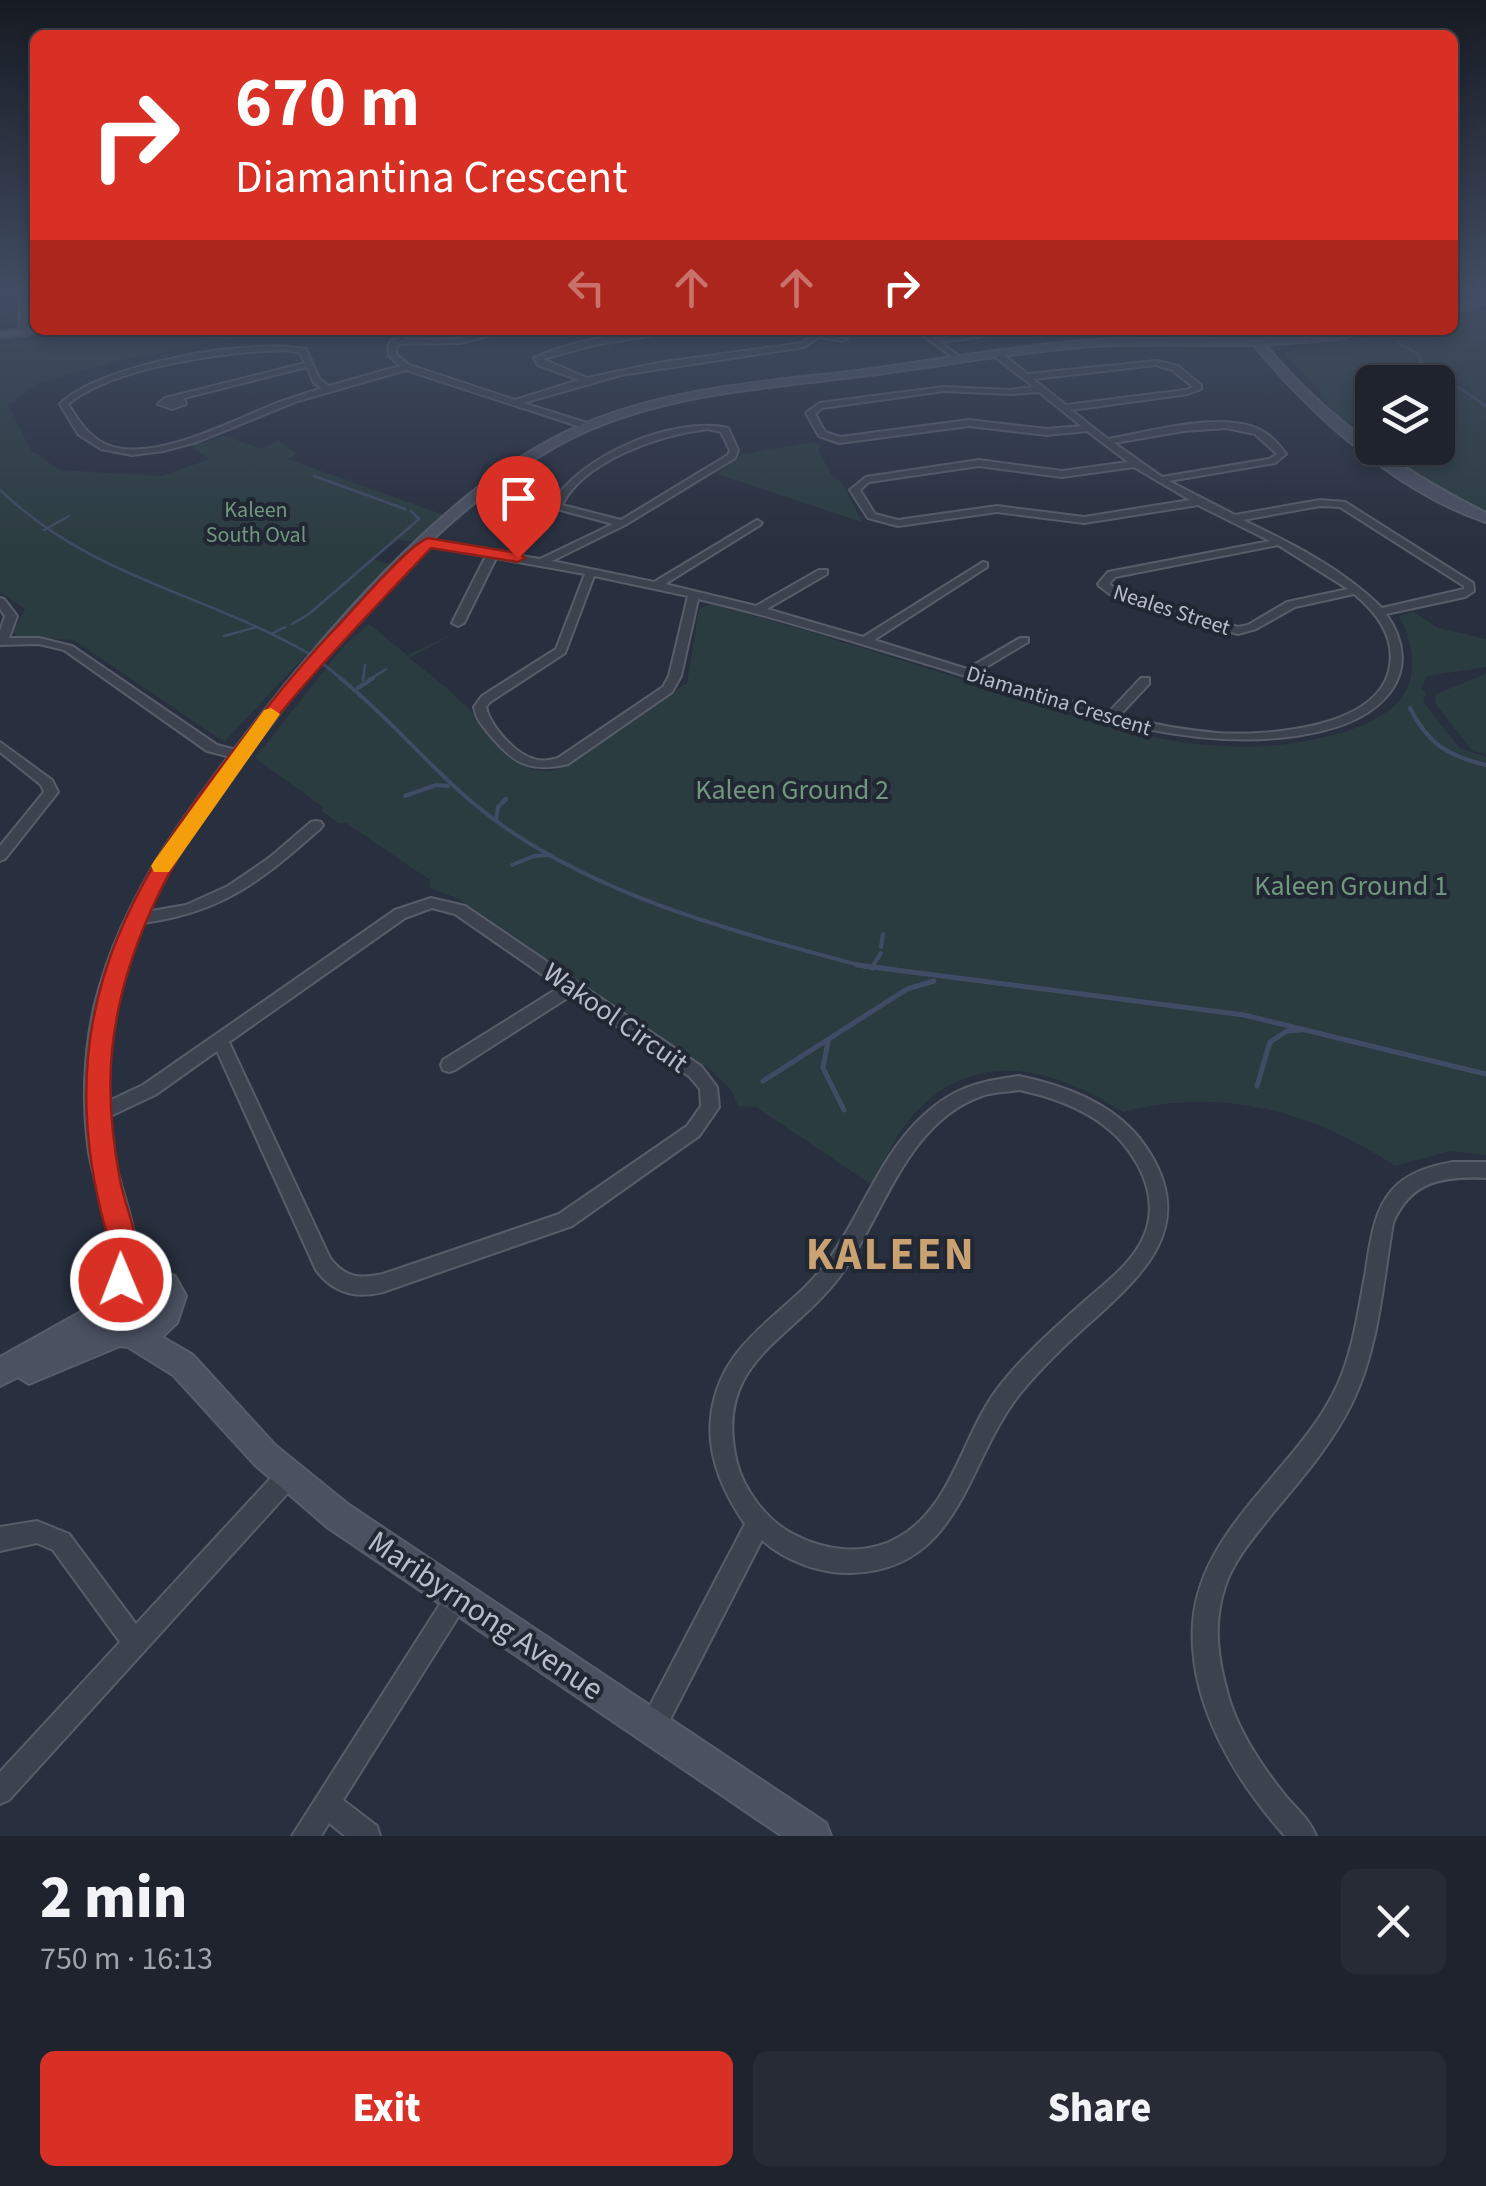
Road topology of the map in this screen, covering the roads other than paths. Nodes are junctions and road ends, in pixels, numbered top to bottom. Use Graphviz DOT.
graph roads {
  1 [pos="114,380"];
  2 [pos="252,380"];
  3 [pos="316,380"];
  4 [pos="363,380"];
  5 [pos="444,380"];
  6 [pos="586,380"];
  7 [pos="815,380"];
  8 [pos="1030,380"];
  9 [pos="1189,380"];
  10 [pos="1291,380"];
  11 [pos="1042,389"];
  12 [pos="328,390"];
  13 [pos="180,399"];
  14 [pos="514,403"];
  15 [pos="1065,408"];
  16 [pos="587,426"];
  17 [pos="1089,428"];
  18 [pos="1106,442"];
  19 [pos="1136,464"];
  20 [pos="1160,480"];
  21 [pos="1198,502"];
  22 [pos="1486,518"];
  23 [pos="1230,519"];
  24 [pos="622,523"];
  25 [pos="758,523"];
  26 [pos="428,543"];
  27 [pos="1276,543"];
  28 [pos="493,553"];
  29 [pos="543,562"];
  30 [pos="982,566"];
  31 [pos="592,571"];
  32 [pos="823,572"];
  33 [pos="656,585"];
  34 [pos="1357,590"];
  35 [pos="694,594"];
  36 [pos="0,601"];
  37 [pos="757,610"];
  38 [pos="1379,612"];
  39 [pos="458,623"];
  40 [pos="1024,640"];
  41 [pos="865,641"];
  42 [pos="1,642"];
  43 [pos="969,673"];
  44 [pos="1145,681"];
  45 [pos="1110,718"];
  46 [pos="0,746"];
  47 [pos="239,755"];
  48 [pos="316,825"];
  49 [pos="0,856"];
  50 [pos="134,918"];
  51 [pos="572,987"];
  52 [pos="220,1040"];
  53 [pos="449,1066"];
  54 [pos="98,1114"];
  55 [pos="1486,1170"];
  56 [pos="125,1247"];
  57 [pos="153,1281"];
  58 [pos="166,1317"];
  59 [pos="122,1319"];
  60 [pos="183,1365"];
  61 [pos="0,1372"];
  62 [pos="0,1381"];
  63 [pos="288,1476"];
  64 [pos="758,1522"];
  65 [pos="0,1540"];
  66 [pos="458,1598"];
  67 [pos="135,1644"];
  68 [pos="653,1726"];
  69 [pos="0,1791"];
  70 [pos="326,1804"];
  71 [pos="306,1836"];
  72 [pos="366,1836"];
  73 [pos="814,1836"];
  74 [pos="1303,1836"];
  1 -- 12 [label="street"];
  2 -- 13 [label="street"];
  3 -- 12 [label="street"];
  4 -- 12 [label="street"];
  5 -- 14 [label="street"];
  6 -- 14 [label="street"];
  7 -- 16 [label="street"];
  8 -- 11 [label="street, Diamantina Crescent"];
  9 -- 15 [label="street"];
  10 -- 22 [label="street"];
  11 -- 15 [label="street, Diamantina Crescent"];
  11 -- 17 [label="street"];
  14 -- 16 [label="street"];
  15 -- 17 [label="street, Diamantina Crescent"];
  16 -- 26 [label="street"];
  17 -- 18 [label="street, Diamantina Crescent"];
  18 -- 19 [label="street, Diamantina Crescent"];
  18 -- 20 [label="street"];
  19 -- 20 [label="street, Diamantina Crescent"];
  19 -- 21 [label="street"];
  20 -- 21 [label="street, Diamantina Crescent"];
  21 -- 23 [label="street, Diamantina Crescent"];
  23 -- 27 [label="street, Diamantina Crescent"];
  23 -- 38 [label="street"];
  24 -- 24 [label="street"];
  24 -- 29 [label="street"];
  25 -- 33 [label="street"];
  26 -- 28 [label="street, Diamantina Crescent"];
  26 -- 47 [label="street"];
  27 -- 34 [label="street, Diamantina Crescent"];
  27 -- 34 [label="street, Neales Street"];
  28 -- 29 [label="street, Diamantina Crescent"];
  28 -- 39 [label="street"];
  29 -- 31 [label="street, Diamantina Crescent"];
  30 -- 41 [label="street"];
  31 -- 33 [label="street, Diamantina Crescent"];
  31 -- 35 [label="street"];
  32 -- 37 [label="street"];
  33 -- 35 [label="street, Diamantina Crescent"];
  34 -- 38 [label="street, Diamantina Crescent"];
  35 -- 37 [label="street, Diamantina Crescent"];
  36 -- 42 [label="street"];
  37 -- 41 [label="street, Diamantina Crescent"];
  38 -- 45 [label="street, Diamantina Crescent"];
  40 -- 43 [label="street"];
  41 -- 43 [label="street, Diamantina Crescent"];
  42 -- 47 [label="street"];
  43 -- 45 [label="street, Diamantina Crescent"];
  44 -- 45 [label="street"];
  46 -- 49 [label="street"];
  47 -- 50 [label="street"];
  48 -- 50 [label="street"];
  50 -- 54 [label="street"];
  51 -- 52 [label="street, Wakool Circuit"];
  51 -- 52 [label="street, Wakool Circuit"];
  51 -- 53 [label="street"];
  52 -- 54 [label="street, Wakool Circuit"];
  54 -- 56 [label="street"];
  55 -- 74 [label="street"];
  56 -- 57 [label="street"];
  56 -- 59 [label="street"];
  57 -- 58 [label="street"];
  57 -- 59 [label="street"];
  58 -- 59 [label="street"];
  58 -- 60 [label="street, Maribyrnong Avenue"];
  59 -- 60 [label="street, Maribyrnong Avenue"];
  59 -- 61 [label="street"];
  59 -- 62 [label="street"];
  60 -- 63 [label="street, Maribyrnong Avenue"];
  63 -- 66 [label="street, Maribyrnong Avenue"];
  63 -- 67 [label="street"];
  64 -- 64 [label="street"];
  64 -- 68 [label="street"];
  65 -- 67 [label="street"];
  66 -- 68 [label="street, Maribyrnong Avenue"];
  66 -- 70 [label="street"];
  67 -- 69 [label="street"];
  68 -- 73 [label="street, Maribyrnong Avenue"];
  70 -- 71 [label="street"];
  70 -- 72 [label="street"];
}
